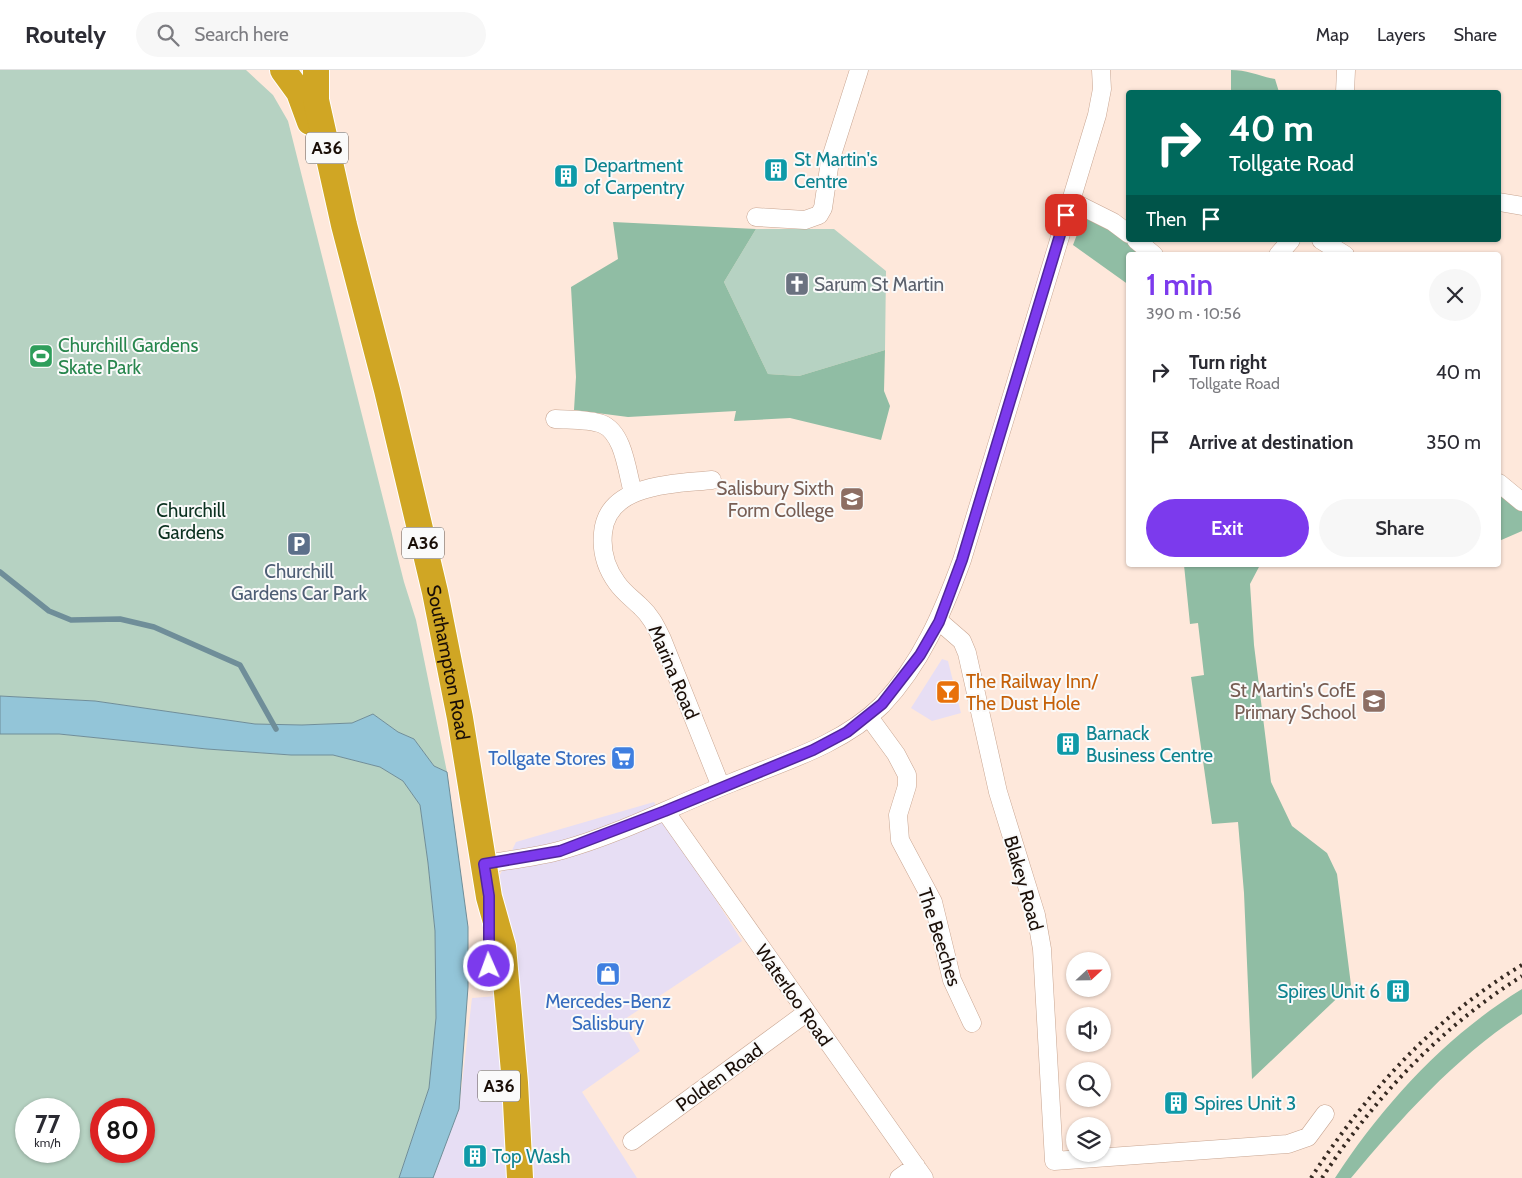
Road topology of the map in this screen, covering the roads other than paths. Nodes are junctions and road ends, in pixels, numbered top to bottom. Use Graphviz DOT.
graph roads {
  1 [pos="266,70"];
  2 [pos="283,70"];
  3 [pos="316,70"];
  4 [pos="860,70"];
  5 [pos="1101,70"];
  6 [pos="1346,70"];
  7 [pos="1345,90"];
  8 [pos="323,183"];
  9 [pos="1071,201"];
  10 [pos="1501,202"];
  11 [pos="1522,206"];
  12 [pos="756,217"];
  13 [pos="344,226"];
  14 [pos="1126,232"];
  15 [pos="1138,242"];
  16 [pos="1288,242"];
  17 [pos="1324,242"];
  18 [pos="1150,252"];
  19 [pos="1280,252"];
  20 [pos="1340,252"];
  21 [pos="555,419"];
  22 [pos="712,480"];
  23 [pos="1501,485"];
  24 [pos="633,493"];
  25 [pos="1522,502"];
  26 [pos="939,622"];
  27 [pos="868,716"];
  28 [pos="721,787"];
  29 [pos="665,811"];
  30 [pos="484,864"];
  31 [pos="489,896"];
  32 [pos="806,1013"];
  33 [pos="972,1023"];
  34 [pos="1325,1114"];
  35 [pos="632,1141"];
  36 [pos="1054,1170"];
  37 [pos="920,1172"];
  38 [pos="505,1178"];
  39 [pos="520,1178"];
  40 [pos="898,1178"];
  1 -- 8 [label="highway"];
  2 -- 8 [label="highway, Southampton Road / A36"];
  3 -- 13 [label="highway, Southampton Road / A36"];
  4 -- 12 [label="street"];
  5 -- 9 [label="street"];
  6 -- 7 [label="street"];
  8 -- 13 [label="highway, Southampton Road / A36"];
  9 -- 14 [label="street"];
  9 -- 26 [label="street"];
  10 -- 11 [label="street"];
  13 -- 30 [label="highway, Southampton Road / A36"];
  15 -- 18 [label="street"];
  16 -- 19 [label="street"];
  17 -- 20 [label="street"];
  21 -- 24 [label="street"];
  22 -- 24 [label="street, Marina Road"];
  23 -- 25 [label="street"];
  24 -- 28 [label="street, Marina Road"];
  26 -- 27 [label="street"];
  26 -- 36 [label="street, Blakey Road"];
  27 -- 28 [label="street"];
  27 -- 33 [label="street, The Beeches"];
  28 -- 29 [label="street"];
  29 -- 30 [label="street"];
  29 -- 32 [label="street, Waterloo Road"];
  30 -- 31 [label="highway, Southampton Road / A36"];
  31 -- 38 [label="highway, Southampton Road / A36"];
  31 -- 39 [label="highway, Southampton Road / A36"];
  32 -- 35 [label="street, Polden Road"];
  32 -- 37 [label="street, Waterloo Road"];
  34 -- 36 [label="street, Blakey Road"];
  37 -- 40 [label="street"];
}
